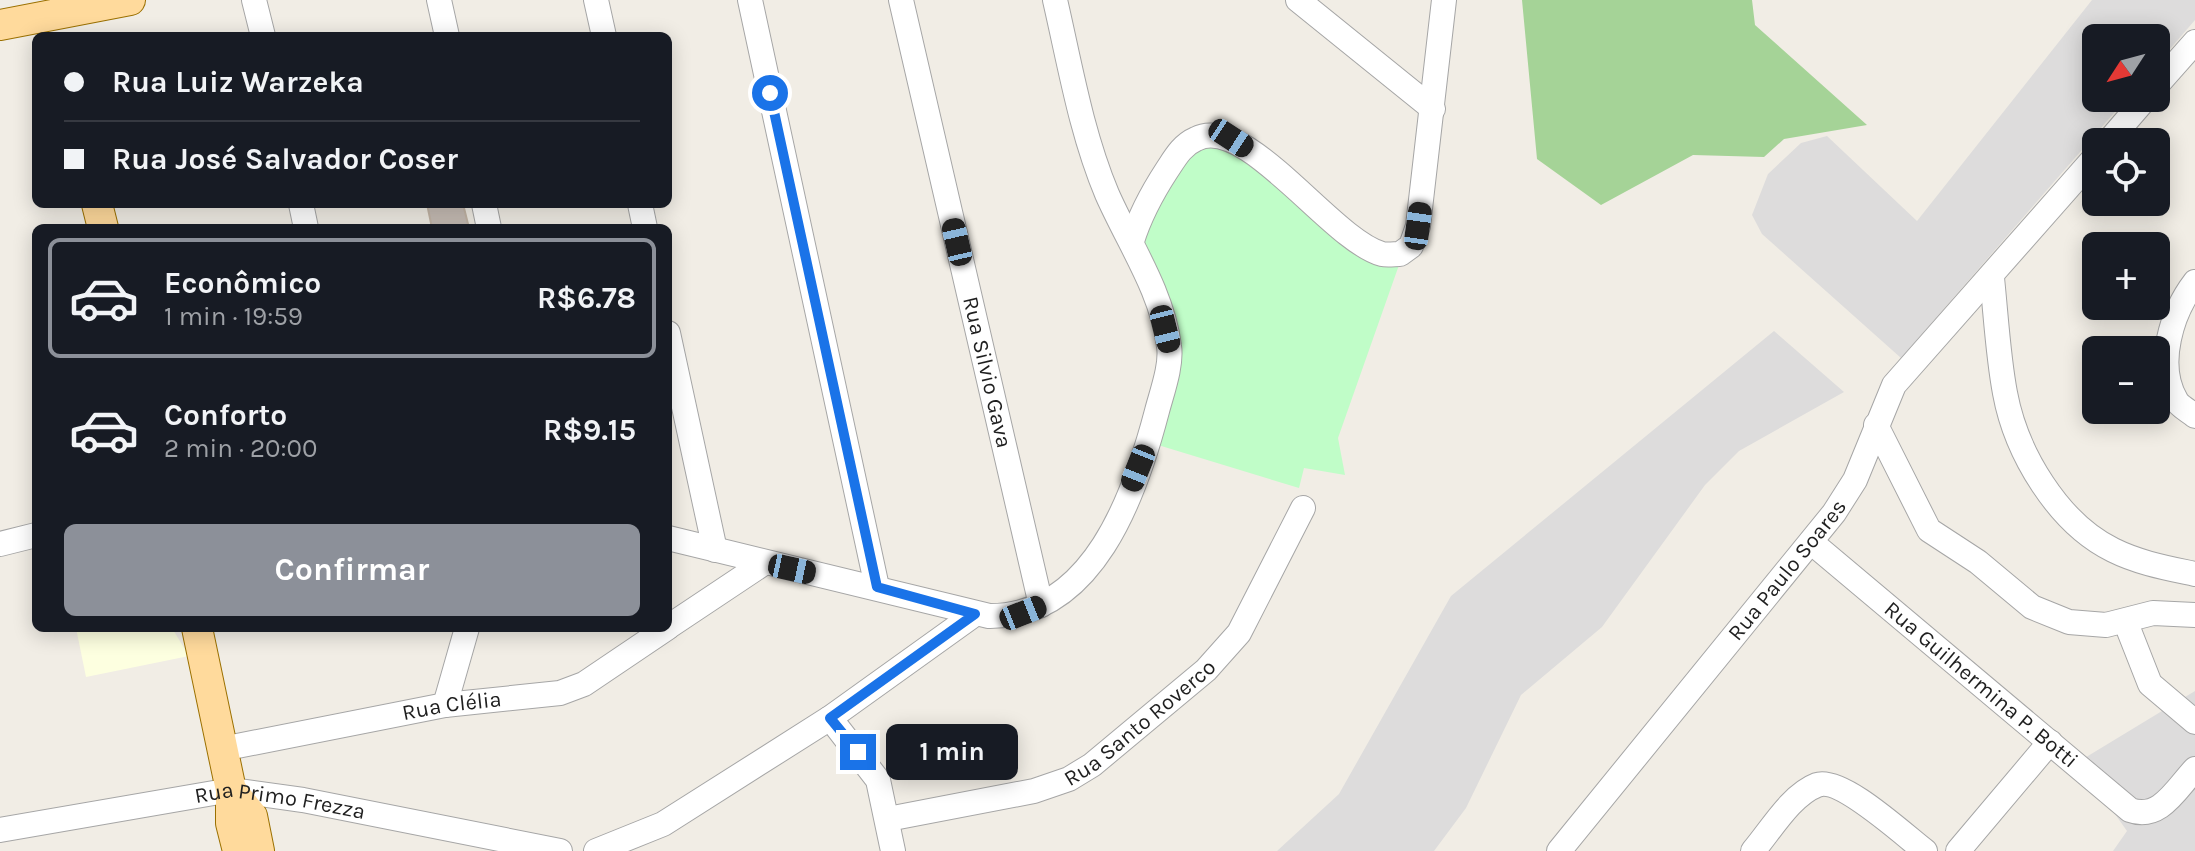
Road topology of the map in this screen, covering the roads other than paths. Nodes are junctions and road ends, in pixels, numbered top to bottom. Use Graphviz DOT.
graph roads {
  1 [pos="130,0"];
  2 [pos="254,0"];
  3 [pos="439,0"];
  4 [pos="596,0"];
  5 [pos="750,0"];
  6 [pos="901,0"];
  7 [pos="1055,0"];
  8 [pos="1298,0"];
  9 [pos="1444,0"];
  10 [pos="52,17"];
  11 [pos="0,25"];
  12 [pos="262,32"];
  13 [pos="446,32"];
  14 [pos="603,32"];
  15 [pos="2195,42"];
  16 [pos="2170,70"];
  17 [pos="1433,109"];
  18 [pos="2134,112"];
  19 [pos="2120,128"];
  20 [pos="2082,172"];
  21 [pos="1132,241"];
  22 [pos="1992,278"];
  23 [pos="2195,282"];
  24 [pos="672,351"];
  25 [pos="2195,416"];
  26 [pos="1876,425"];
  27 [pos="1303,508"];
  28 [pos="32,536"];
  29 [pos="672,539"];
  30 [pos="1811,542"];
  31 [pos="0,544"];
  32 [pos="715,550"];
  33 [pos="764,563"];
  34 [pos="2195,574"];
  35 [pos="877,587"];
  36 [pos="1041,605"];
  37 [pos="975,614"];
  38 [pos="2195,615"];
  39 [pos="2126,623"];
  40 [pos="672,625"];
  41 [pos="198,632"];
  42 [pos="466,632"];
  43 [pos="661,632"];
  44 [pos="445,705"];
  45 [pos="830,718"];
  46 [pos="2195,722"];
  47 [pos="2050,742"];
  48 [pos="222,749"];
  49 [pos="2195,769"];
  50 [pos="231,790"];
  51 [pos="888,819"];
  52 [pos="0,830"];
  53 [pos="238,851"];
  54 [pos="259,851"];
  55 [pos="560,851"];
  56 [pos="596,851"];
  57 [pos="893,851"];
  58 [pos="1559,851"];
  59 [pos="1753,851"];
  60 [pos="1925,851"];
  61 [pos="1958,851"];
  1 -- 10 [label="main road"];
  2 -- 12 [label="street"];
  3 -- 13 [label="street"];
  4 -- 14 [label="street"];
  5 -- 35 [label="street"];
  6 -- 36 [label="street, Rua Silvio Gava"];
  7 -- 21 [label="street"];
  8 -- 17 [label="street"];
  9 -- 17 [label="street"];
  10 -- 11 [label="main road"];
  15 -- 16 [label="street"];
  17 -- 21 [label="street"];
  18 -- 19 [label="street"];
  20 -- 22 [label="street, Rua Paulo Soares"];
  21 -- 36 [label="street"];
  22 -- 26 [label="street, Rua Paulo Soares"];
  22 -- 34 [label="street"];
  23 -- 25 [label="street"];
  24 -- 32 [label="street"];
  26 -- 30 [label="street, Rua Paulo Soares"];
  26 -- 39 [label="street"];
  27 -- 51 [label="street, Rua Santo Roverco"];
  28 -- 31 [label="street"];
  29 -- 32 [label="street"];
  30 -- 47 [label="street, Rua Guilhermina P. Botti"];
  30 -- 58 [label="street, Rua Paulo Soares"];
  32 -- 33 [label="street"];
  33 -- 35 [label="street"];
  33 -- 40 [label="street, Rua Clélia"];
  35 -- 37 [label="street"];
  36 -- 37 [label="street"];
  37 -- 45 [label="street"];
  38 -- 39 [label="street"];
  39 -- 46 [label="street"];
  41 -- 48 [label="main road"];
  42 -- 44 [label="street"];
  43 -- 44 [label="street, Rua Clélia"];
  44 -- 48 [label="street, Rua Clélia"];
  45 -- 51 [label="street"];
  45 -- 56 [label="street"];
  47 -- 49 [label="street, Rua Guilhermina P. Botti"];
  47 -- 61 [label="street"];
  48 -- 50 [label="main road"];
  50 -- 52 [label="street, Rua Primo Frezza"];
  50 -- 53 [label="main road"];
  50 -- 54 [label="main road"];
  50 -- 55 [label="street, Rua Primo Frezza"];
  51 -- 57 [label="street"];
  59 -- 60 [label="street"];
}
